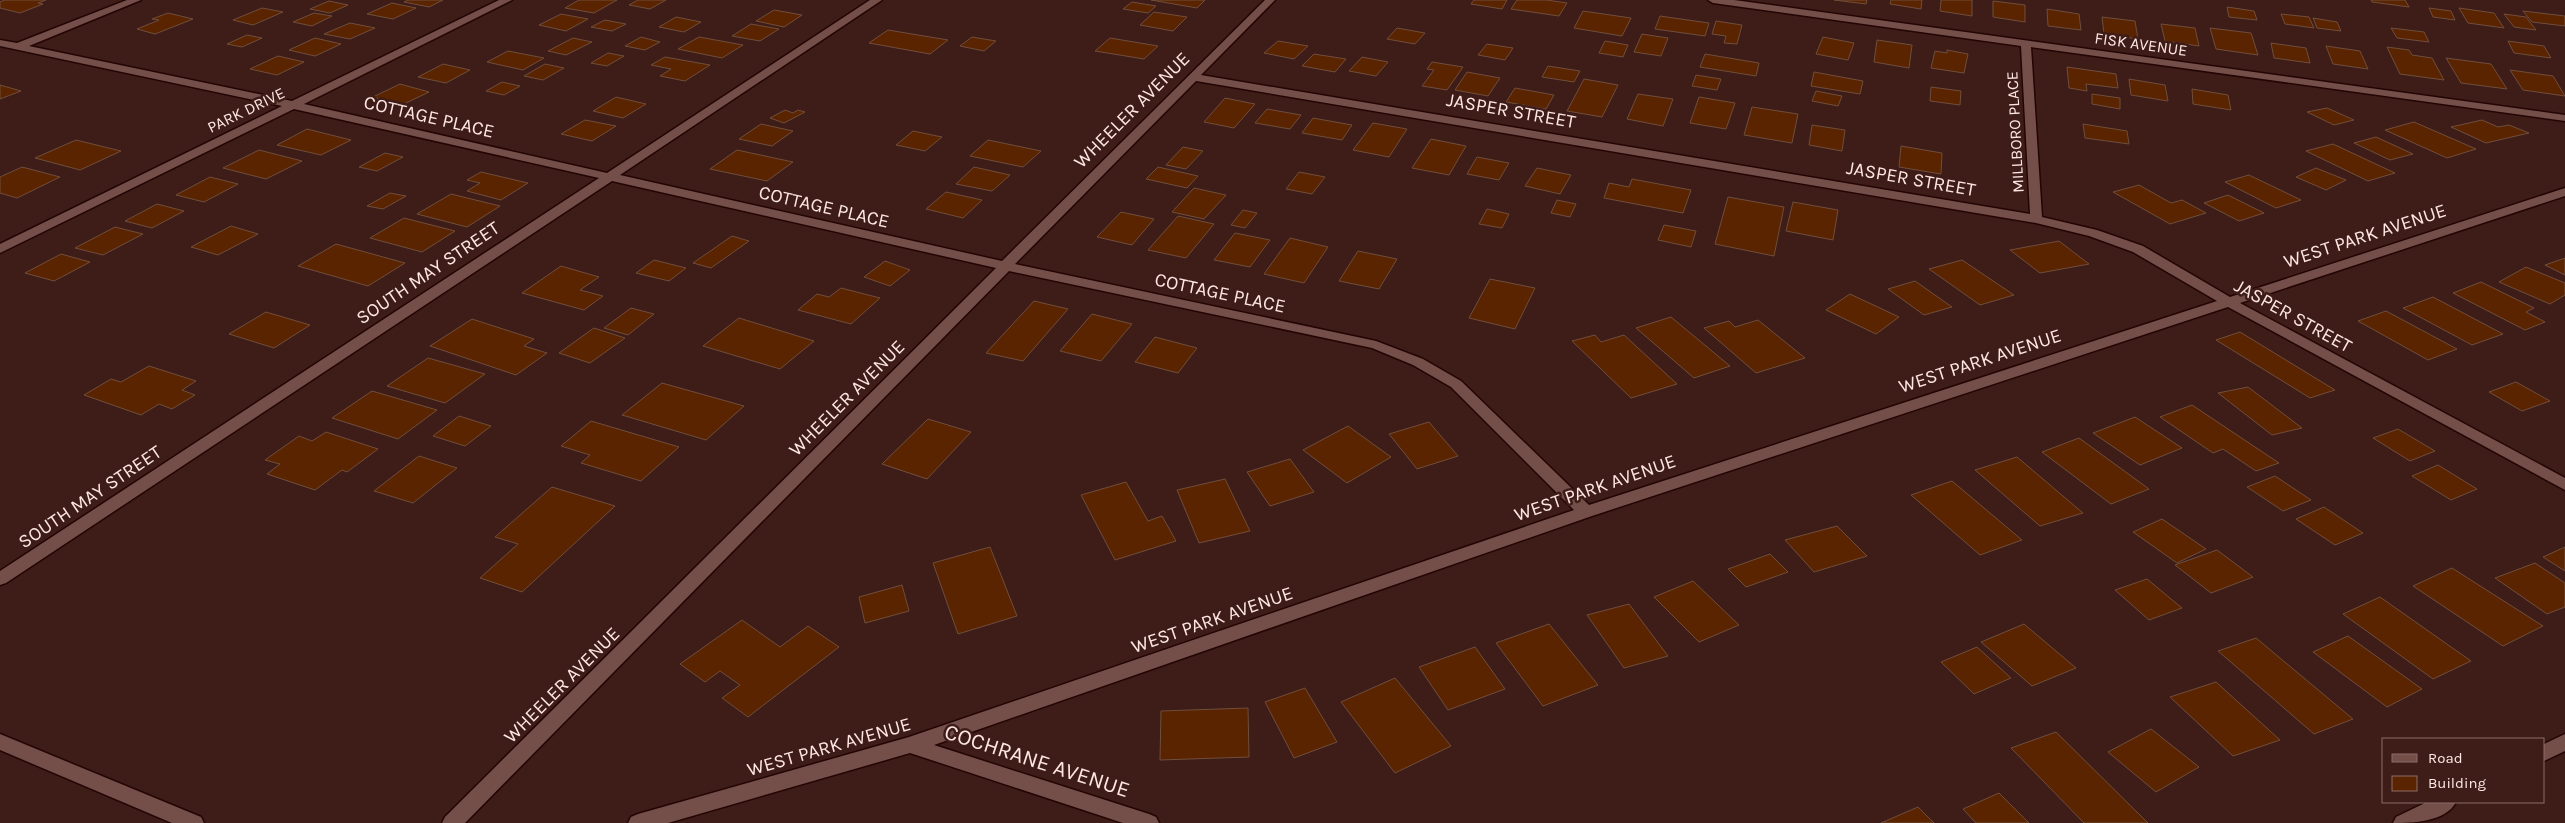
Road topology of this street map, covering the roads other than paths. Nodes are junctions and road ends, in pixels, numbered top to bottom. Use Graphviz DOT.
graph roads {
  1 [pos="136,0"];
  2 [pos="507,0"];
  3 [pos="877,0"];
  4 [pos="1270,0"];
  5 [pos="1713,0"];
  6 [pos="0,43"];
  7 [pos="2026,43"];
  8 [pos="16,47"];
  9 [pos="1193,77"];
  10 [pos="293,105"];
  11 [pos="2565,118"];
  12 [pos="607,177"];
  13 [pos="2565,192"];
  14 [pos="2036,219"];
  15 [pos="0,249"];
  16 [pos="1005,266"];
  17 [pos="2226,301"];
  18 [pos="2565,484"];
  19 [pos="1586,512"];
  20 [pos="0,579"];
  21 [pos="0,742"];
  22 [pos="2565,742"];
  23 [pos="910,745"];
  24 [pos="2545,752"];
  25 [pos="2444,803"];
  26 [pos="194,823"];
  27 [pos="452,823"];
  28 [pos="638,823"];
  29 [pos="1149,823"];
  30 [pos="2403,823"];
  1 -- 8 [label="street"];
  2 -- 10 [label="street, PARK DRIVE"];
  3 -- 12 [label="street, SOUTH MAY STREET"];
  4 -- 9 [label="street, WHEELER AVENUE"];
  5 -- 7 [label="street, FISK AVENUE"];
  6 -- 8 [label="street, COTTAGE PLACE"];
  7 -- 11 [label="street, FISK AVENUE"];
  7 -- 14 [label="street, MILLBORO PLACE"];
  8 -- 10 [label="street, COTTAGE PLACE"];
  9 -- 14 [label="street, JASPER STREET"];
  9 -- 16 [label="street, WHEELER AVENUE"];
  10 -- 12 [label="street, COTTAGE PLACE"];
  10 -- 15 [label="street, PARK DRIVE"];
  12 -- 16 [label="street, COTTAGE PLACE"];
  12 -- 20 [label="street, SOUTH MAY STREET"];
  13 -- 17 [label="street, WEST PARK AVENUE"];
  14 -- 17 [label="street, JASPER STREET"];
  16 -- 19 [label="street, COTTAGE PLACE"];
  16 -- 27 [label="street, WHEELER AVENUE"];
  17 -- 18 [label="street, JASPER STREET"];
  17 -- 19 [label="street, WEST PARK AVENUE"];
  19 -- 23 [label="street, WEST PARK AVENUE"];
  21 -- 26 [label="street"];
  22 -- 24 [label="street"];
  23 -- 28 [label="street, WEST PARK AVENUE"];
  23 -- 29 [label="street, COCHRANE AVENUE"];
  25 -- 30 [label="street"];
}
